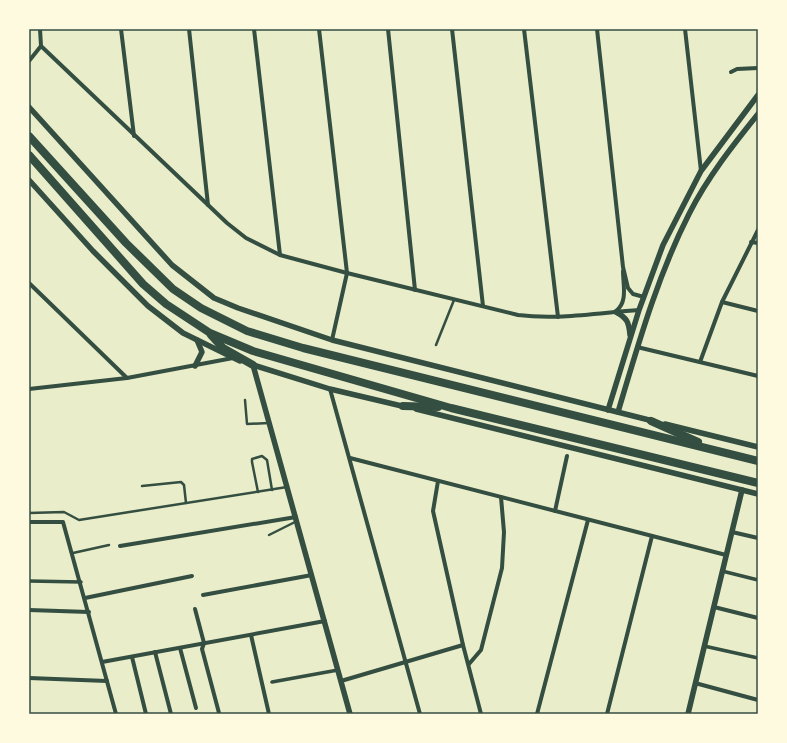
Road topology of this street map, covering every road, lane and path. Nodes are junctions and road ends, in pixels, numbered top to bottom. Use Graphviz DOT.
graph roads {
  1 [pos="40,29"];
  2 [pos="121,29"];
  3 [pos="189,29"];
  4 [pos="254,29"];
  5 [pos="320,29"];
  6 [pos="388,29"];
  7 [pos="452,29"];
  8 [pos="524,29"];
  9 [pos="597,29"];
  10 [pos="685,29"];
  11 [pos="41,46"];
  12 [pos="29,61"];
  13 [pos="758,68"];
  14 [pos="731,72"];
  15 [pos="758,95"];
  16 [pos="29,107"];
  17 [pos="758,114"];
  18 [pos="29,136"];
  19 [pos="134,136"];
  20 [pos="29,155"];
  21 [pos="701,171"];
  22 [pos="29,180"];
  23 [pos="208,206"];
  24 [pos="758,230"];
  25 [pos="751,242"];
  26 [pos="758,243"];
  27 [pos="280,255"];
  28 [pos="623,267"];
  29 [pos="346,274"];
  30 [pos="29,283"];
  31 [pos="414,290"];
  32 [pos="644,297"];
  33 [pos="455,299"];
  34 [pos="722,302"];
  35 [pos="484,306"];
  36 [pos="639,310"];
  37 [pos="758,311"];
  38 [pos="616,312"];
  39 [pos="558,317"];
  40 [pos="210,333"];
  41 [pos="630,337"];
  42 [pos="197,340"];
  43 [pos="332,340"];
  44 [pos="436,345"];
  45 [pos="637,347"];
  46 [pos="232,358"];
  47 [pos="700,362"];
  48 [pos="253,365"];
  49 [pos="195,366"];
  50 [pos="758,376"];
  51 [pos="127,378"];
  52 [pos="29,389"];
  53 [pos="330,389"];
  54 [pos="245,400"];
  55 [pos="403,406"];
  56 [pos="451,408"];
  57 [pos="608,410"];
  58 [pos="618,412"];
  59 [pos="651,421"];
  60 [pos="270,424"];
  61 [pos="758,447"];
  62 [pos="717,450"];
  63 [pos="567,456"];
  64 [pos="350,458"];
  65 [pos="758,461"];
  66 [pos="438,481"];
  67 [pos="758,482"];
  68 [pos="142,486"];
  69 [pos="288,487"];
  70 [pos="272,490"];
  71 [pos="742,490"];
  72 [pos="258,492"];
  73 [pos="758,494"];
  74 [pos="501,497"];
  75 [pos="186,503"];
  76 [pos="555,511"];
  77 [pos="29,513"];
  78 [pos="296,519"];
  79 [pos="588,520"];
  80 [pos="29,522"];
  81 [pos="732,532"];
  82 [pos="269,535"];
  83 [pos="652,536"];
  84 [pos="758,538"];
  85 [pos="109,545"];
  86 [pos="120,546"];
  87 [pos="72,554"];
  88 [pos="726,555"];
  89 [pos="722,571"];
  90 [pos="312,575"];
  91 [pos="192,576"];
  92 [pos="758,580"];
  93 [pos="29,581"];
  94 [pos="81,582"];
  95 [pos="203,595"];
  96 [pos="86,598"];
  97 [pos="714,607"];
  98 [pos="195,609"];
  99 [pos="29,610"];
  100 [pos="89,612"];
  101 [pos="758,618"];
  102 [pos="325,621"];
  103 [pos="251,635"];
  104 [pos="204,644"];
  105 [pos="463,645"];
  106 [pos="704,646"];
  107 [pos="180,648"];
  108 [pos="155,652"];
  109 [pos="132,656"];
  110 [pos="758,658"];
  111 [pos="102,662"];
  112 [pos="406,662"];
  113 [pos="469,664"];
  114 [pos="338,670"];
  115 [pos="29,678"];
  116 [pos="107,681"];
  117 [pos="341,681"];
  118 [pos="272,682"];
  119 [pos="695,683"];
  120 [pos="758,700"];
  121 [pos="196,708"];
  122 [pos="219,713"];
  123 [pos="116,714"];
  124 [pos="146,714"];
  125 [pos="171,714"];
  126 [pos="269,714"];
  127 [pos="350,714"];
  128 [pos="420,714"];
  129 [pos="482,714"];
  130 [pos="537,714"];
  131 [pos="607,714"];
  132 [pos="688,714"];
  1 -- 11 [label="street"];
  2 -- 19 [label="street"];
  3 -- 23 [label="street"];
  4 -- 27 [label="street"];
  5 -- 29 [label="street"];
  6 -- 31 [label="street"];
  7 -- 35 [label="street"];
  8 -- 39 [label="street"];
  9 -- 28 [label="street"];
  10 -- 21 [label="street"];
  11 -- 12 [label="street"];
  11 -- 19 [label="street"];
  13 -- 14 [label="street"];
  15 -- 21 [label="street"];
  16 -- 43 [label="street"];
  17 -- 45 [label="street"];
  18 -- 62 [label="highway"];
  19 -- 23 [label="street"];
  20 -- 40 [label="highway"];
  21 -- 32 [label="street"];
  22 -- 42 [label="street"];
  23 -- 27 [label="street"];
  24 -- 25 [label="street"];
  25 -- 26 [label="street"];
  25 -- 34 [label="street"];
  27 -- 29 [label="street"];
  28 -- 32 [label="street"];
  28 -- 38 [label="street"];
  29 -- 31 [label="street"];
  29 -- 43 [label="street"];
  30 -- 51 [label="street"];
  31 -- 33 [label="street"];
  32 -- 36 [label="street"];
  33 -- 35 [label="street"];
  33 -- 44 [label="lane"];
  34 -- 37 [label="street"];
  34 -- 47 [label="street"];
  35 -- 39 [label="street"];
  36 -- 38 [label="street"];
  36 -- 41 [label="street"];
  38 -- 39 [label="street"];
  38 -- 41 [label="street"];
  40 -- 48 [label="highway"];
  40 -- 56 [label="highway"];
  41 -- 57 [label="street"];
  42 -- 46 [label="street"];
  42 -- 49 [label="street"];
  43 -- 57 [label="street"];
  45 -- 47 [label="street"];
  45 -- 58 [label="street"];
  46 -- 48 [label="street"];
  46 -- 49 [label="street"];
  47 -- 50 [label="street"];
  48 -- 53 [label="street"];
  48 -- 60 [label="street"];
  49 -- 51 [label="street"];
  51 -- 52 [label="street"];
  53 -- 55 [label="street"];
  53 -- 64 [label="street"];
  54 -- 60 [label="lane"];
  55 -- 56 [label="highway"];
  55 -- 71 [label="street"];
  56 -- 67 [label="highway"];
  57 -- 58 [label="street"];
  58 -- 59 [label="street"];
  59 -- 61 [label="street"];
  59 -- 62 [label="highway"];
  60 -- 69 [label="street"];
  62 -- 65 [label="highway"];
  63 -- 76 [label="street"];
  64 -- 66 [label="street"];
  64 -- 112 [label="street"];
  66 -- 74 [label="street"];
  66 -- 105 [label="street"];
  68 -- 75 [label="lane"];
  69 -- 70 [label="lane"];
  69 -- 78 [label="street"];
  70 -- 72 [label="lane"];
  70 -- 72 [label="lane"];
  71 -- 73 [label="street"];
  71 -- 81 [label="street"];
  72 -- 75 [label="lane"];
  74 -- 76 [label="street"];
  74 -- 113 [label="street"];
  75 -- 77 [label="lane"];
  76 -- 79 [label="street"];
  78 -- 82 [label="lane"];
  78 -- 86 [label="street"];
  78 -- 90 [label="street"];
  79 -- 83 [label="street"];
  79 -- 130 [label="street"];
  80 -- 87 [label="street"];
  81 -- 84 [label="street"];
  81 -- 88 [label="street"];
  83 -- 88 [label="street"];
  83 -- 131 [label="street"];
  85 -- 87 [label="lane"];
  87 -- 94 [label="street"];
  88 -- 89 [label="street"];
  89 -- 92 [label="street"];
  89 -- 97 [label="street"];
  90 -- 95 [label="street"];
  90 -- 102 [label="street"];
  91 -- 96 [label="street"];
  93 -- 94 [label="street"];
  94 -- 96 [label="street"];
  96 -- 100 [label="street"];
  97 -- 101 [label="street"];
  97 -- 106 [label="street"];
  98 -- 104 [label="street"];
  99 -- 100 [label="street"];
  100 -- 111 [label="street"];
  102 -- 103 [label="street"];
  102 -- 114 [label="street"];
  103 -- 104 [label="street"];
  103 -- 126 [label="street"];
  104 -- 107 [label="street"];
  104 -- 122 [label="street"];
  105 -- 112 [label="street"];
  105 -- 113 [label="street"];
  106 -- 110 [label="street"];
  106 -- 119 [label="street"];
  107 -- 108 [label="street"];
  107 -- 121 [label="street"];
  108 -- 109 [label="street"];
  108 -- 125 [label="street"];
  109 -- 111 [label="street"];
  109 -- 124 [label="street"];
  111 -- 116 [label="street"];
  112 -- 117 [label="street"];
  112 -- 128 [label="street"];
  113 -- 129 [label="street"];
  114 -- 117 [label="street"];
  114 -- 118 [label="street"];
  115 -- 116 [label="street"];
  116 -- 123 [label="street"];
  117 -- 127 [label="street"];
  119 -- 120 [label="street"];
  119 -- 132 [label="street"];
}
